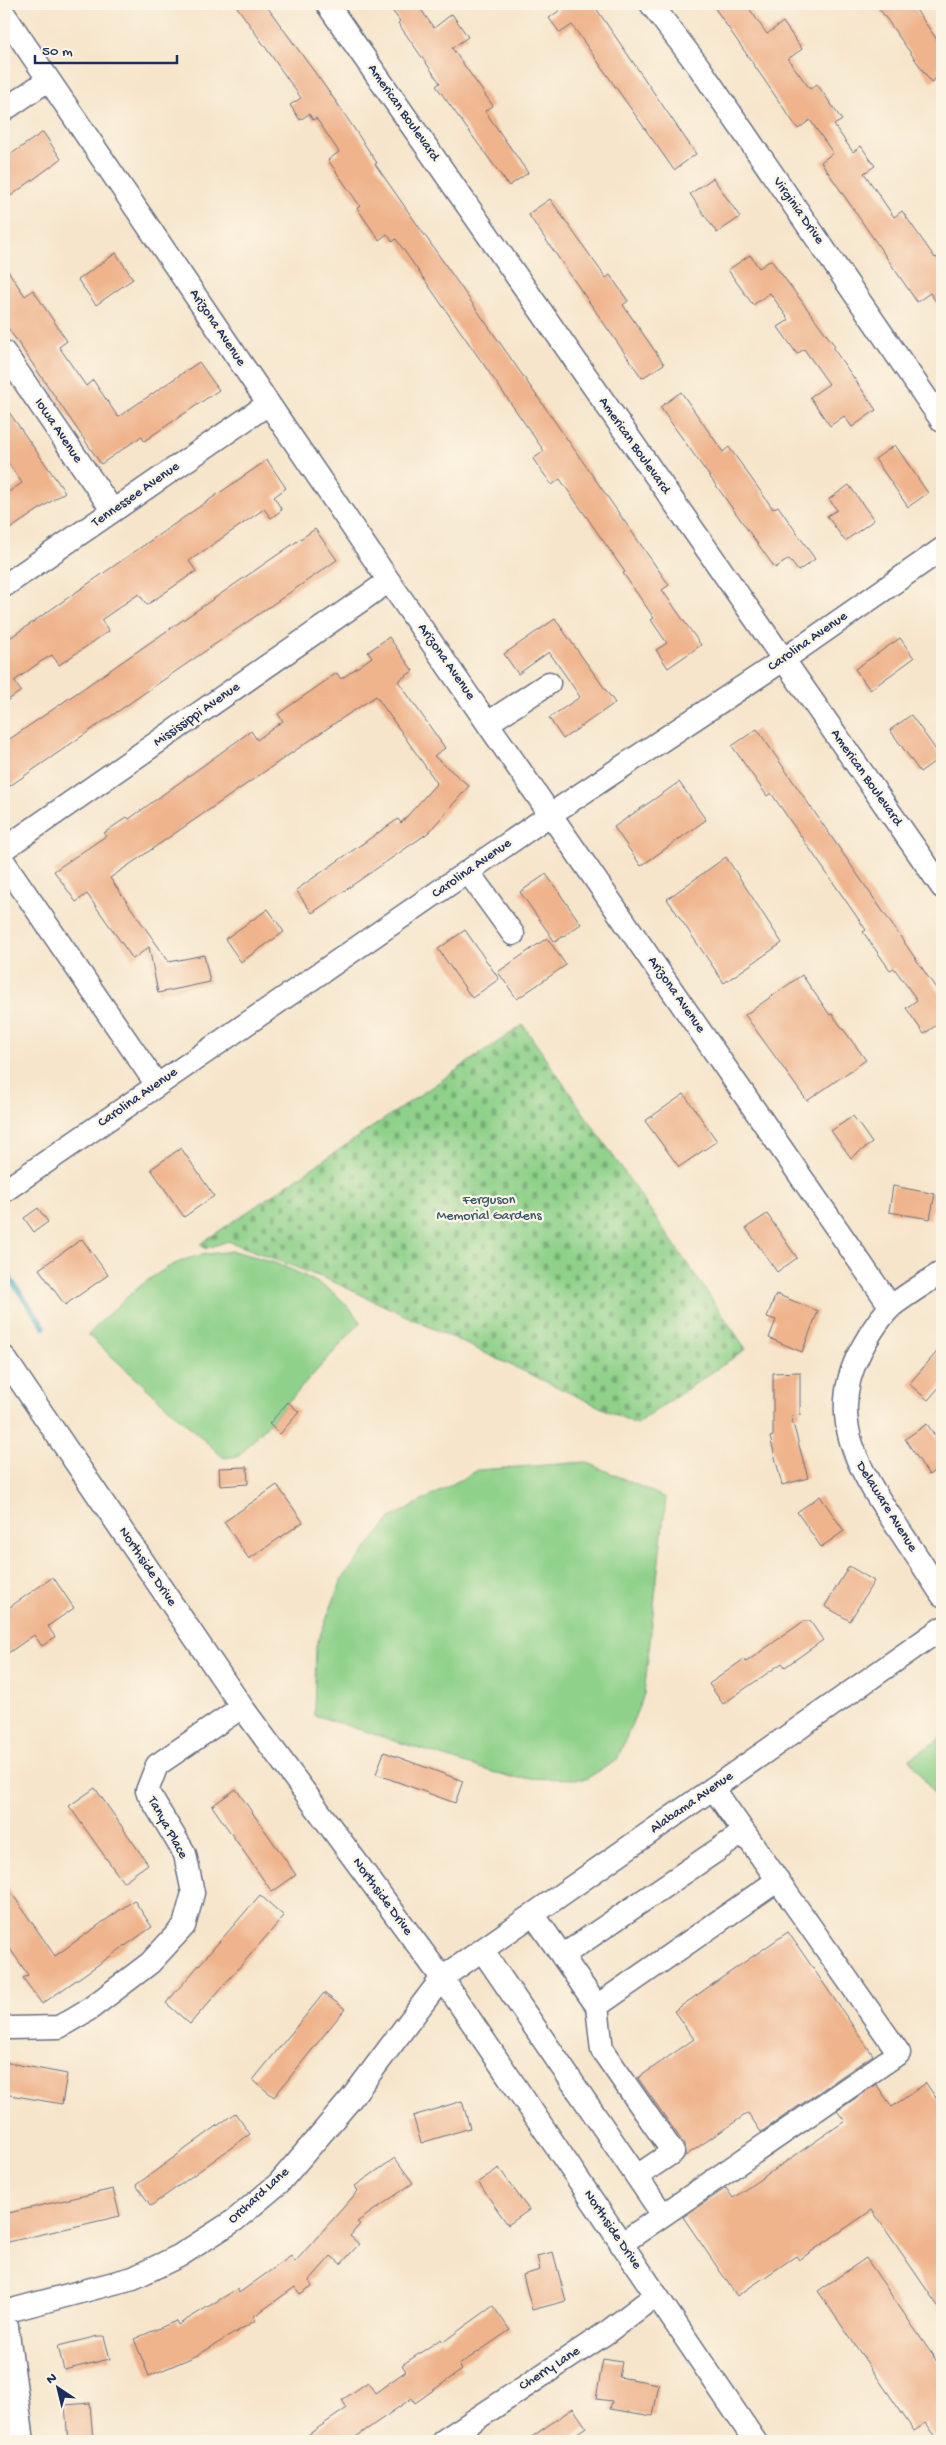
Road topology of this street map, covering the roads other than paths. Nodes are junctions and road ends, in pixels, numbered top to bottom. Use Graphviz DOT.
graph roads {
  1 [pos="327,4"];
  2 [pos="650,4"];
  3 [pos="4,14"];
  4 [pos="48,80"];
  5 [pos="4,110"];
  6 [pos="4,352"];
  7 [pos="268,404"];
  8 [pos="942,421"];
  9 [pos="113,511"];
  10 [pos="942,549"];
  11 [pos="389,581"];
  12 [pos="4,586"];
  13 [pos="783,660"];
  14 [pos="549,683"];
  15 [pos="488,723"];
  16 [pos="551,814"];
  17 [pos="4,849"];
  18 [pos="4,862"];
  19 [pos="468,872"];
  20 [pos="942,886"];
  21 [pos="514,934"];
  22 [pos="157,1085"];
  23 [pos="4,1190"];
  24 [pos="942,1272"];
  25 [pos="891,1307"];
  26 [pos="4,1357"];
  27 [pos="942,1595"];
  28 [pos="942,1628"];
  29 [pos="242,1707"];
  30 [pos="713,1788"];
  31 [pos="744,1832"];
  32 [pos="778,1880"];
  33 [pos="533,1914"];
  34 [pos="482,1950"];
  35 [pos="562,1956"];
  36 [pos="442,1978"];
  37 [pos="597,2006"];
  38 [pos="4,2026"];
  39 [pos="637,2176"];
  40 [pos="663,2215"];
  41 [pos="622,2244"];
  42 [pos="656,2295"];
  43 [pos="4,2312"];
  44 [pos="23,2441"];
  45 [pos="443,2441"];
  46 [pos="754,2441"];
  1 -- 13 [label="street, American Boulevard"];
  2 -- 8 [label="street, Virginia Drive"];
  3 -- 4 [label="street, Arizona Avenue"];
  4 -- 5 [label="street"];
  4 -- 7 [label="street, Arizona Avenue"];
  6 -- 9 [label="street, Iowa Avenue"];
  7 -- 9 [label="street, Tennessee Avenue"];
  7 -- 11 [label="street, Arizona Avenue"];
  9 -- 12 [label="street, Tennessee Avenue"];
  10 -- 13 [label="street, Carolina Avenue"];
  11 -- 15 [label="street, Arizona Avenue"];
  11 -- 17 [label="street, Mississippi Avenue"];
  13 -- 16 [label="street, Carolina Avenue"];
  13 -- 20 [label="street, American Boulevard"];
  14 -- 15 [label="street"];
  15 -- 16 [label="street, Arizona Avenue"];
  16 -- 19 [label="street, Carolina Avenue"];
  16 -- 25 [label="street, Arizona Avenue"];
  18 -- 22 [label="street"];
  19 -- 21 [label="street"];
  19 -- 22 [label="street, Carolina Avenue"];
  22 -- 23 [label="street, Carolina Avenue"];
  24 -- 25 [label="street, Delaware Avenue"];
  25 -- 27 [label="street, Delaware Avenue"];
  26 -- 29 [label="street, Northside Drive"];
  28 -- 30 [label="street, Alabama Avenue"];
  29 -- 36 [label="street, Northside Drive"];
  29 -- 38 [label="street, Tanya Place"];
  30 -- 31 [label="street"];
  30 -- 33 [label="street, Alabama Avenue"];
  31 -- 32 [label="street"];
  31 -- 35 [label="street"];
  32 -- 37 [label="street"];
  32 -- 40 [label="street"];
  33 -- 34 [label="street, Alabama Avenue"];
  33 -- 35 [label="street"];
  34 -- 36 [label="street, Alabama Avenue"];
  34 -- 39 [label="street"];
  35 -- 37 [label="street"];
  36 -- 41 [label="street, Northside Drive"];
  36 -- 43 [label="street, Orchard Lane"];
  37 -- 39 [label="street"];
  39 -- 40 [label="street"];
  40 -- 41 [label="street"];
  41 -- 42 [label="street, Northside Drive"];
  42 -- 45 [label="street, Cherry Lane"];
  42 -- 46 [label="street, Northside Drive"];
  43 -- 44 [label="street"];
}
